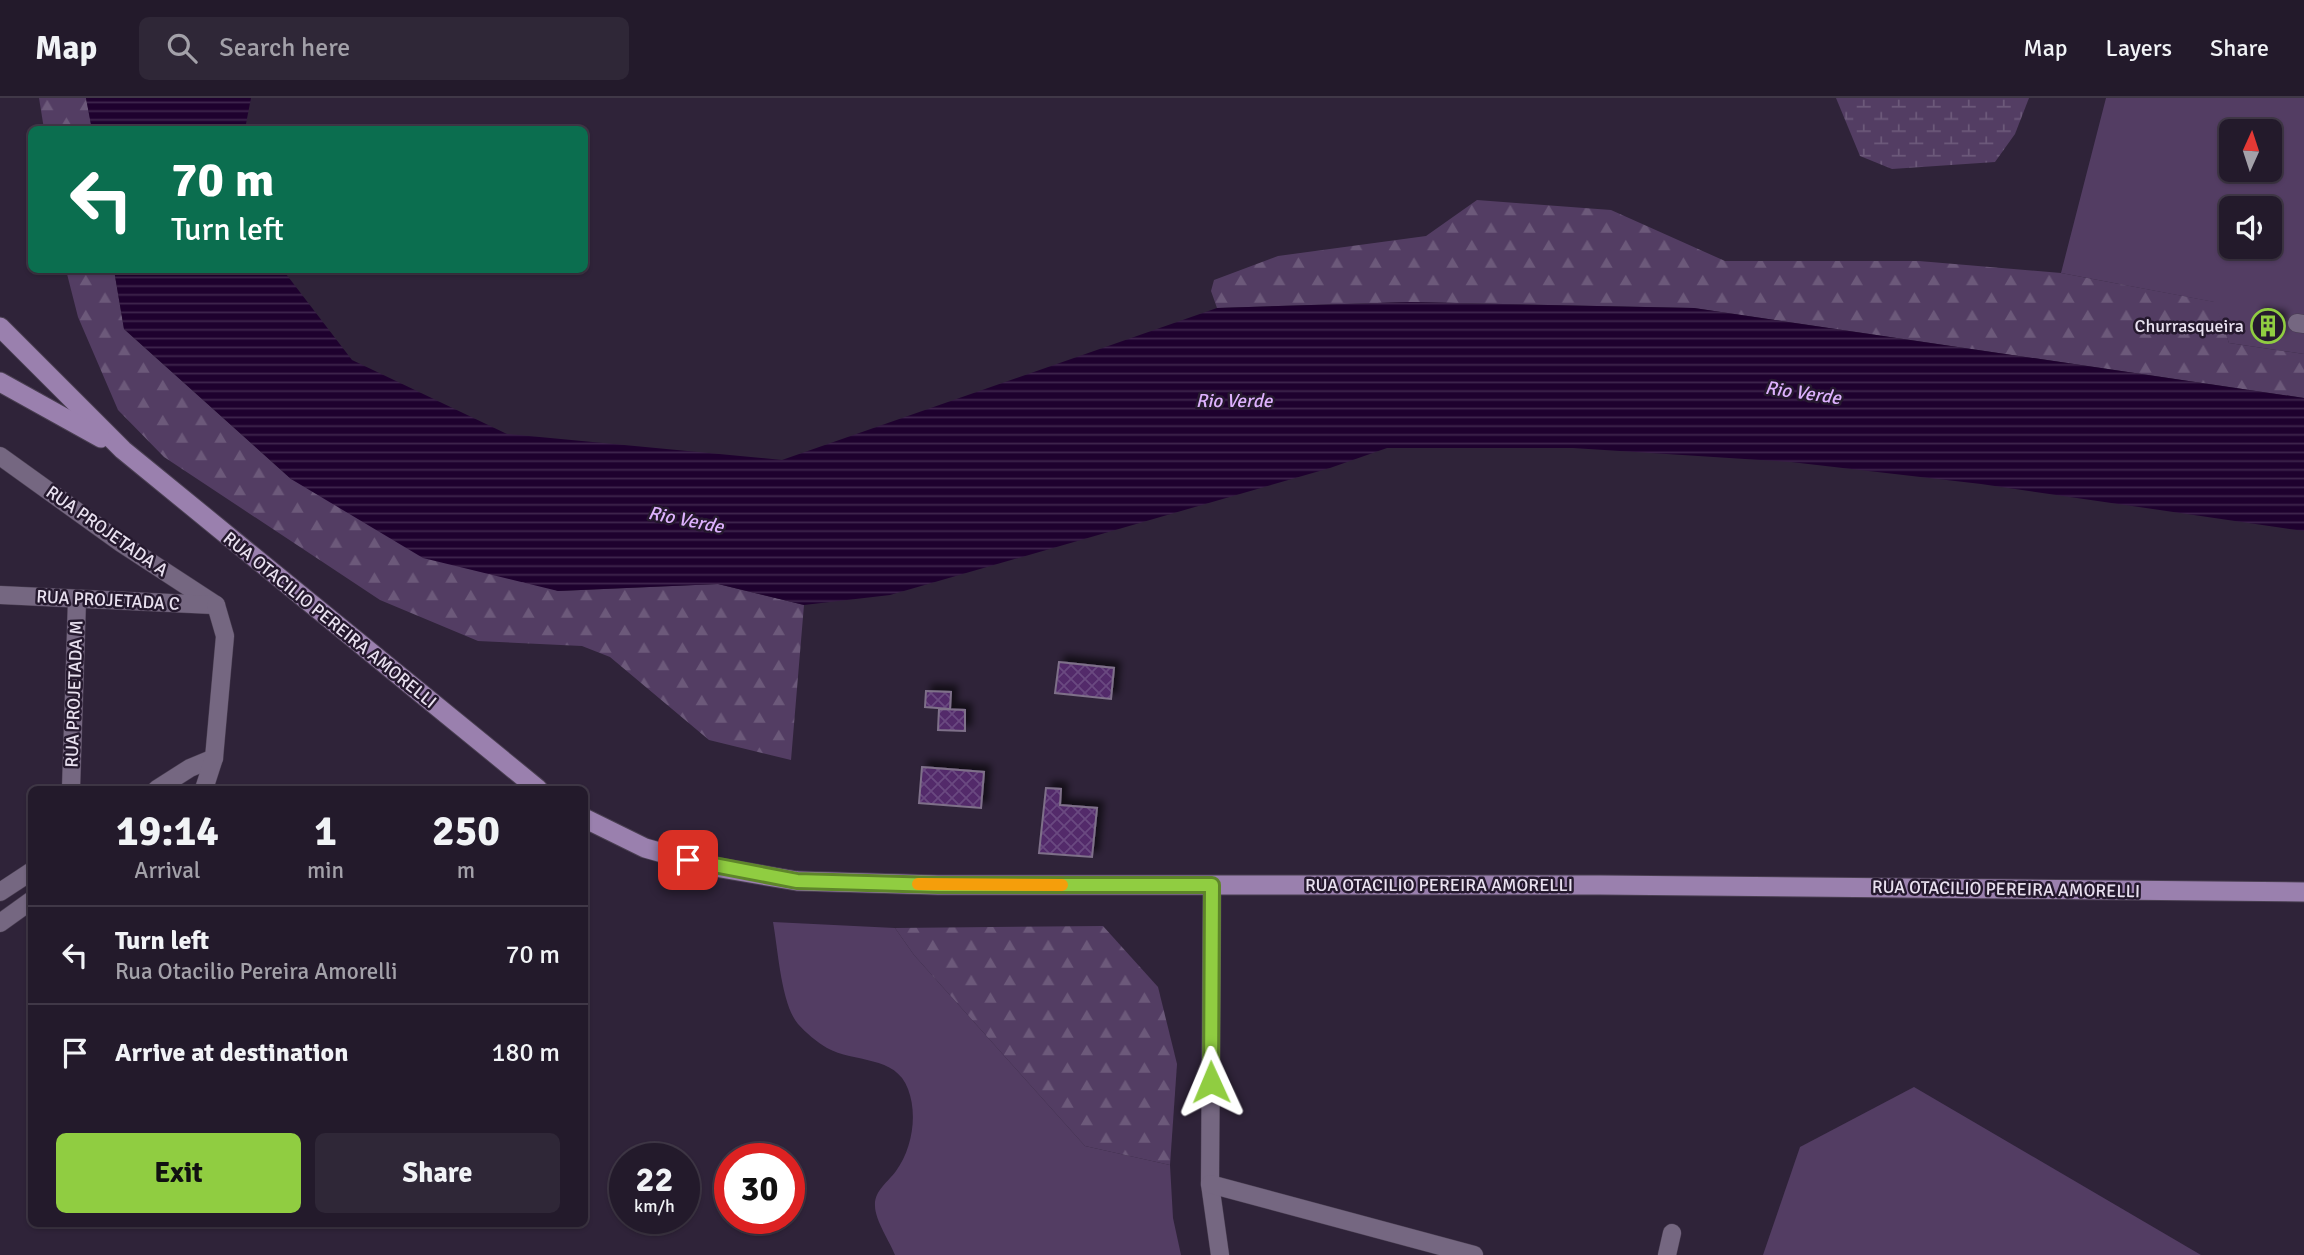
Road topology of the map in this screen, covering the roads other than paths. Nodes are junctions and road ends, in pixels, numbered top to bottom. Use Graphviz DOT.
graph roads {
  1 [pos="0,327"];
  2 [pos="0,382"];
  3 [pos="123,450"];
  4 [pos="0,456"];
  5 [pos="0,595"];
  6 [pos="77,600"];
  7 [pos="216,605"];
  8 [pos="214,758"];
  9 [pos="71,786"];
  10 [pos="163,786"];
  11 [pos="205,786"];
  12 [pos="534,786"];
  13 [pos="588,820"];
  14 [pos="28,874"];
  15 [pos="1212,885"];
  16 [pos="0,892"];
  17 [pos="2304,892"];
  18 [pos="28,903"];
  19 [pos="0,923"];
  20 [pos="1210,1184"];
  21 [pos="1672,1233"];
  22 [pos="1220,1255"];
  23 [pos="1474,1255"];
  24 [pos="1667,1255"];
  1 -- 3 [label="main road, RUA OTACILIO PEREIRA AMORELLI"];
  2 -- 3 [label="main road, RUA OTACILIO PEREIRA AMORELLI"];
  3 -- 12 [label="main road, RUA OTACILIO PEREIRA AMORELLI"];
  4 -- 7 [label="street, RUA PROJETADA A"];
  5 -- 6 [label="street, RUA PROJETADA C"];
  6 -- 7 [label="street, RUA PROJETADA C"];
  6 -- 9 [label="street, RUA PROJETADA M"];
  7 -- 8 [label="street"];
  8 -- 10 [label="street"];
  8 -- 11 [label="street"];
  13 -- 15 [label="main road, RUA OTACILIO PEREIRA AMORELLI"];
  14 -- 16 [label="street"];
  15 -- 17 [label="main road, RUA OTACILIO PEREIRA AMORELLI"];
  15 -- 20 [label="street"];
  18 -- 19 [label="street"];
  20 -- 22 [label="street"];
  20 -- 23 [label="street"];
  21 -- 24 [label="street"];
}
